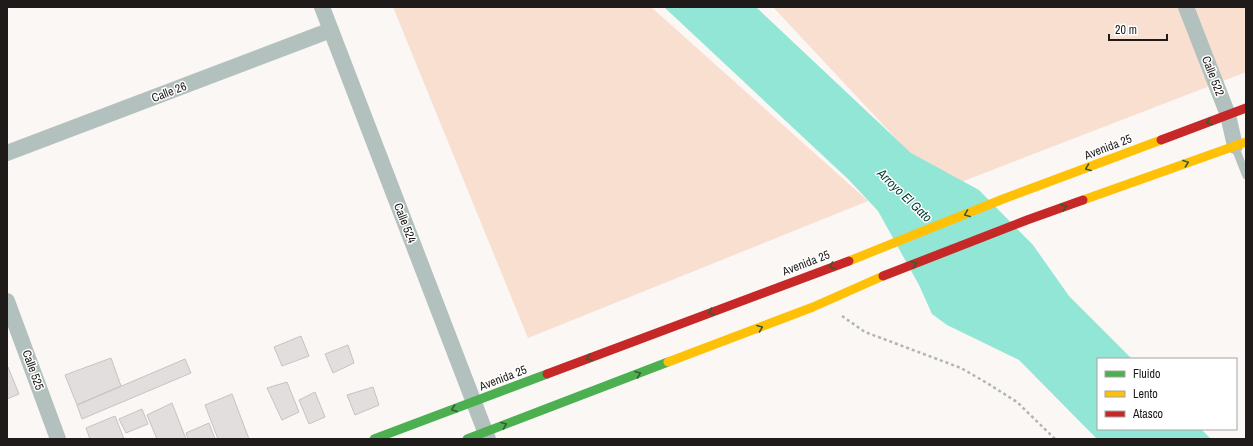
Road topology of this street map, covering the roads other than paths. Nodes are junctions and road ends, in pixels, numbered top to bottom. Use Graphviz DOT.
graph roads {
  1 [pos="322,7"];
  2 [pos="1186,7"];
  3 [pos="331,30"];
  4 [pos="1246,108"];
  5 [pos="1228,115"];
  6 [pos="1240,144"];
  7 [pos="7,154"];
  8 [pos="1246,175"];
  9 [pos="7,301"];
  10 [pos="474,402"];
  11 [pos="487,436"];
  12 [pos="58,439"];
  13 [pos="374,439"];
  14 [pos="467,439"];
  1 -- 3 [label="street, Calle 524"];
  2 -- 5 [label="street, Calle 522"];
  3 -- 7 [label="street, Calle 26"];
  3 -- 10 [label="street, Calle 524"];
  4 -- 5 [label="main road, Avenida 25"];
  5 -- 6 [label="street, Calle 522"];
  5 -- 10 [label="main road, Avenida 25, one-way"];
  6 -- 8 [label="lane"];
  11 -- 6 [label="main road, one-way"];
  9 -- 12 [label="street, Calle 525"];
  10 -- 11 [label="street, Calle 524"];
  10 -- 13 [label="main road, Avenida 25, one-way"];
  11 -- 14 [label="main road"];
}
